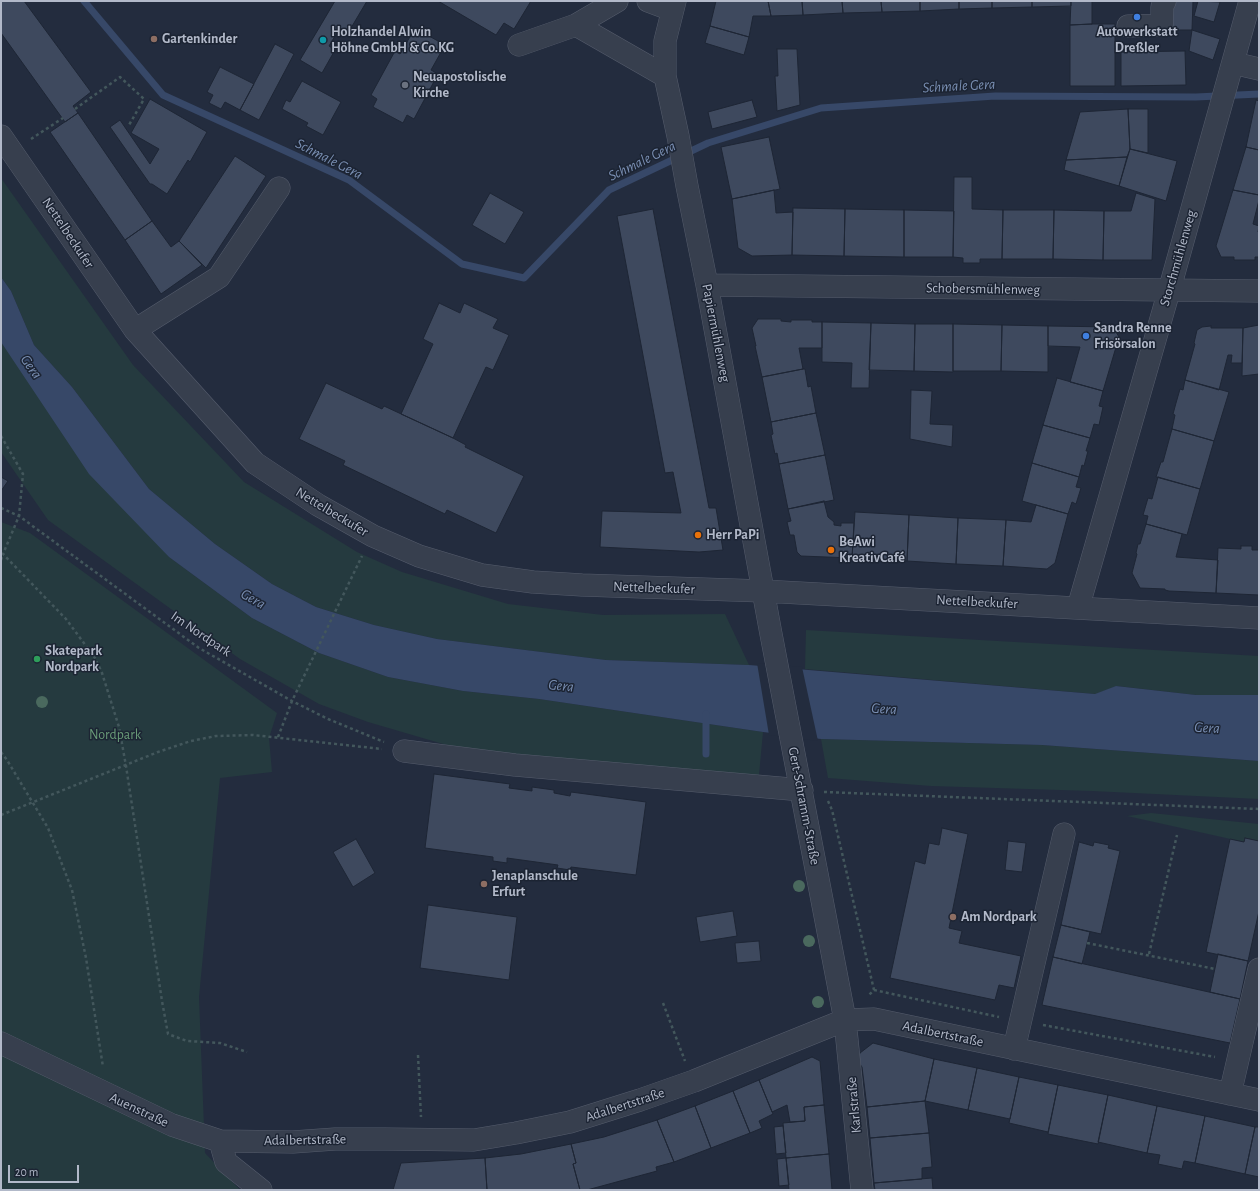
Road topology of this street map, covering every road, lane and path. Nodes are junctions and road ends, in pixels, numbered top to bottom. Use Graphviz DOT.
graph roads {
  1 [pos="617,1"];
  2 [pos="648,1"];
  3 [pos="1165,1"];
  4 [pos="1250,1"];
  5 [pos="673,5"];
  6 [pos="576,25"];
  7 [pos="1128,26"];
  8 [pos="519,45"];
  9 [pos="1259,69"];
  10 [pos="1230,71"];
  11 [pos="666,76"];
  12 [pos="75,109"];
  13 [pos="63,118"];
  14 [pos="129,125"];
  15 [pos="7,144"];
  16 [pos="279,188"];
  17 [pos="707,285"];
  18 [pos="1169,291"];
  19 [pos="1259,291"];
  20 [pos="134,330"];
  21 [pos="1,436"];
  22 [pos="1,508"];
  23 [pos="19,516"];
  24 [pos="3,554"];
  25 [pos="1,560"];
  26 [pos="358,564"];
  27 [pos="763,591"];
  28 [pos="1078,608"];
  29 [pos="1259,618"];
  30 [pos="292,701"];
  31 [pos="278,737"];
  32 [pos="404,751"];
  33 [pos="1,752"];
  34 [pos="126,766"];
  35 [pos="800,782"];
  36 [pos="825,795"];
  37 [pos="827,799"];
  38 [pos="33,802"];
  39 [pos="1259,809"];
  40 [pos="1,815"];
  41 [pos="1064,834"];
  42 [pos="1177,835"];
  43 [pos="1087,943"];
  44 [pos="1149,954"];
  45 [pos="1215,969"];
  46 [pos="1259,969"];
  47 [pos="874,990"];
  48 [pos="663,1003"];
  49 [pos="846,1020"];
  50 [pos="1021,1021"];
  51 [pos="1,1043"];
  52 [pos="1014,1049"];
  53 [pos="247,1052"];
  54 [pos="418,1055"];
  55 [pos="1237,1061"];
  56 [pos="694,1081"];
  57 [pos="1230,1094"];
  58 [pos="109,1096"];
  59 [pos="1259,1100"];
  60 [pos="420,1106"];
  61 [pos="220,1141"];
  62 [pos="261,1190"];
  63 [pos="862,1190"];
  1 -- 6 [label="street"];
  2 -- 5 [label="street, Papiermühlenweg"];
  3 -- 7 [label="street"];
  4 -- 10 [label="street, Storchmühlenweg"];
  5 -- 11 [label="street, Papiermühlenweg"];
  6 -- 8 [label="street"];
  6 -- 11 [label="street"];
  9 -- 10 [label="street"];
  10 -- 18 [label="street, Storchmühlenweg"];
  11 -- 17 [label="street, Papiermühlenweg"];
  12 -- 14 [label="path"];
  13 -- 15 [label="path"];
  15 -- 20 [label="street, Nettelbeckufer"];
  16 -- 20 [label="street"];
  17 -- 18 [label="street, Schobersmühlenweg"];
  17 -- 27 [label="street, Papiermühlenweg"];
  18 -- 19 [label="street, Schobersmühlenweg"];
  18 -- 28 [label="street, Storchmühlenweg"];
  20 -- 27 [label="street, Nettelbeckufer"];
  21 -- 23 [label="path"];
  22 -- 23 [label="path, Im Nordpark"];
  23 -- 24 [label="path"];
  23 -- 30 [label="path, Im Nordpark"];
  24 -- 25 [label="path"];
  24 -- 34 [label="path"];
  26 -- 30 [label="path"];
  27 -- 28 [label="street, Nettelbeckufer"];
  27 -- 35 [label="street, Gert-Schramm-Straße"];
  28 -- 29 [label="street, Nettelbeckufer"];
  30 -- 31 [label="path"];
  30 -- 32 [label="path, Im Nordpark"];
  31 -- 32 [label="path"];
  31 -- 34 [label="path"];
  32 -- 35 [label="street"];
  33 -- 38 [label="path"];
  34 -- 38 [label="path"];
  34 -- 53 [label="path"];
  35 -- 49 [label="street, Gert-Schramm-Straße"];
  36 -- 39 [label="path"];
  37 -- 47 [label="path"];
  38 -- 40 [label="path"];
  38 -- 58 [label="path"];
  41 -- 50 [label="street"];
  42 -- 44 [label="path"];
  43 -- 44 [label="path"];
  44 -- 45 [label="path"];
  46 -- 55 [label="street"];
  47 -- 49 [label="path"];
  47 -- 50 [label="path"];
  48 -- 56 [label="path"];
  49 -- 52 [label="street, Adalbertstraße"];
  49 -- 56 [label="street, Adalbertstraße"];
  49 -- 63 [label="street, Karlstraße"];
  50 -- 52 [label="street"];
  50 -- 55 [label="path"];
  51 -- 58 [label="street, Auenstraße"];
  52 -- 57 [label="street, Adalbertstraße"];
  54 -- 60 [label="path"];
  55 -- 57 [label="street"];
  56 -- 61 [label="street, Adalbertstraße"];
  57 -- 59 [label="street, Adalbertstraße"];
  58 -- 61 [label="street, Auenstraße"];
  61 -- 62 [label="street"];
}
